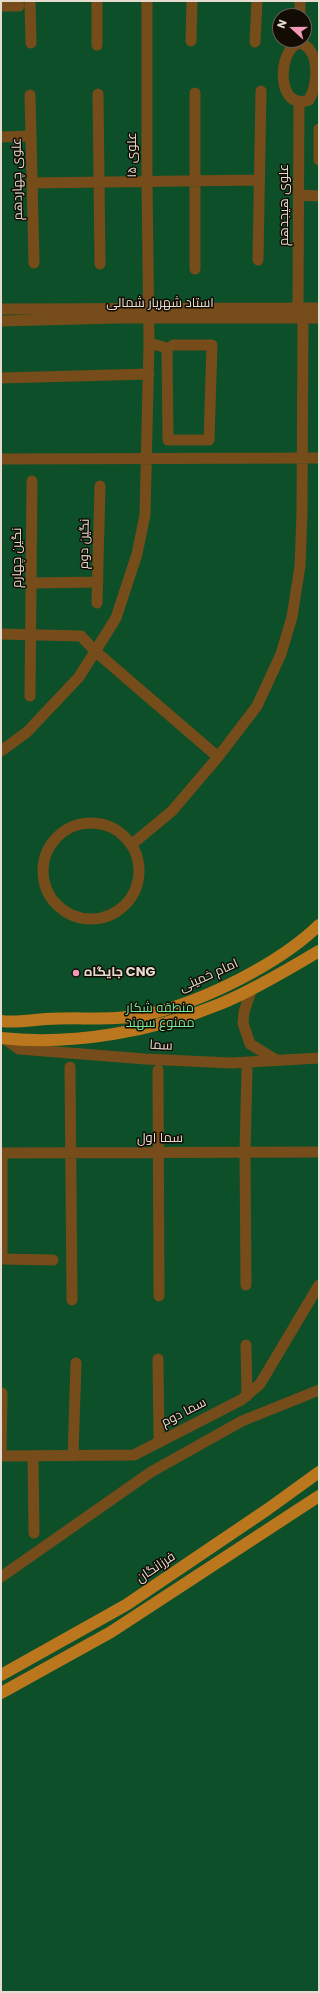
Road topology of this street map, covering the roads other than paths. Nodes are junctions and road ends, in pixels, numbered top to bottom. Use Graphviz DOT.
graph roads {
  1 [pos="30,1"];
  2 [pos="97,1"];
  3 [pos="147,1"];
  4 [pos="192,1"];
  5 [pos="257,1"];
  6 [pos="1,6"];
  7 [pos="19,6"];
  8 [pos="191,41"];
  9 [pos="255,42"];
  10 [pos="30,43"];
  11 [pos="97,45"];
  12 [pos="291,48"];
  13 [pos="310,48"];
  14 [pos="261,91"];
  15 [pos="195,93"];
  16 [pos="98,94"];
  17 [pos="30,95"];
  18 [pos="299,102"];
  19 [pos="319,128"];
  20 [pos="31,136"];
  21 [pos="1,137"];
  22 [pos="319,160"];
  23 [pos="259,180"];
  24 [pos="196,181"];
  25 [pos="99,182"];
  26 [pos="147,182"];
  27 [pos="32,183"];
  28 [pos="299,195"];
  29 [pos="319,196"];
  30 [pos="258,260"];
  31 [pos="34,263"];
  32 [pos="100,264"];
  33 [pos="195,269"];
  34 [pos="319,308"];
  35 [pos="1,309"];
  36 [pos="149,313"];
  37 [pos="300,313"];
  38 [pos="319,318"];
  39 [pos="1,321"];
  40 [pos="150,343"];
  41 [pos="173,345"];
  42 [pos="148,374"];
  43 [pos="1,378"];
  44 [pos="147,458"];
  45 [pos="303,458"];
  46 [pos="319,458"];
  47 [pos="1,459"];
  48 [pos="32,481"];
  49 [pos="100,486"];
  50 [pos="32,582"];
  51 [pos="98,582"];
  52 [pos="97,603"];
  53 [pos="1,634"];
  54 [pos="32,635"];
  55 [pos="95,651"];
  56 [pos="30,696"];
  57 [pos="1,751"];
  58 [pos="218,757"];
  59 [pos="131,845"];
  60 [pos="319,925"];
  61 [pos="319,951"];
  62 [pos="252,988"];
  63 [pos="1,1021"];
  64 [pos="3,1039"];
  65 [pos="319,1058"];
  66 [pos="276,1060"];
  67 [pos="70,1066"];
  68 [pos="247,1069"];
  69 [pos="158,1070"];
  70 [pos="319,1152"];
  71 [pos="2,1153"];
  72 [pos="70,1153"];
  73 [pos="158,1153"];
  74 [pos="245,1153"];
  75 [pos="53,1260"];
  76 [pos="246,1284"];
  77 [pos="319,1285"];
  78 [pos="159,1296"];
  79 [pos="72,1300"];
  80 [pos="246,1345"];
  81 [pos="158,1359"];
  82 [pos="76,1363"];
  83 [pos="319,1390"];
  84 [pos="2,1393"];
  85 [pos="247,1396"];
  86 [pos="159,1442"];
  87 [pos="1,1455"];
  88 [pos="33,1456"];
  89 [pos="73,1456"];
  90 [pos="319,1472"];
  91 [pos="319,1496"];
  92 [pos="34,1533"];
  93 [pos="1,1577"];
  94 [pos="1,1675"];
  95 [pos="1,1693"];
  1 -- 10 [label="street"];
  2 -- 11 [label="street"];
  3 -- 26 [label="street, علوی ۱۵"];
  4 -- 8 [label="street"];
  5 -- 9 [label="street"];
  6 -- 7 [label="street"];
  12 -- 18 [label="street"];
  13 -- 18 [label="street"];
  14 -- 23 [label="street"];
  15 -- 24 [label="street"];
  16 -- 25 [label="street"];
  17 -- 20 [label="street, علوی چهاردهم"];
  18 -- 28 [label="street, علوی هیجدهم"];
  19 -- 22 [label="street"];
  20 -- 21 [label="street"];
  20 -- 27 [label="street, علوی چهاردهم"];
  23 -- 24 [label="street"];
  23 -- 30 [label="street"];
  24 -- 26 [label="street"];
  24 -- 33 [label="street"];
  25 -- 26 [label="street"];
  25 -- 27 [label="street"];
  25 -- 32 [label="street"];
  26 -- 36 [label="street, علوی ۱۵"];
  27 -- 31 [label="street, علوی چهاردهم"];
  28 -- 29 [label="street"];
  28 -- 37 [label="street, علوی هیجدهم"];
  34 -- 37 [label="street, استاد شهریار شمالی"];
  35 -- 36 [label="street, استاد شهریار شمالی"];
  36 -- 37 [label="street, استاد شهریار شمالی"];
  36 -- 39 [label="street, استاد شهریار شمالی"];
  36 -- 40 [label="street, علوی ۱۵"];
  37 -- 38 [label="street, استاد شهریار شمالی"];
  37 -- 45 [label="street, علوی هیجدهم"];
  40 -- 41 [label="street"];
  40 -- 42 [label="street, علوی ۱۵"];
  42 -- 43 [label="street"];
  42 -- 44 [label="street, علوی ۱۵"];
  44 -- 45 [label="street"];
  44 -- 47 [label="street"];
  44 -- 55 [label="street, علوی ۱۵"];
  45 -- 46 [label="street"];
  45 -- 58 [label="street, علوی هیجدهم"];
  48 -- 50 [label="street, نگین چهارم"];
  49 -- 51 [label="street, نگین دوم"];
  50 -- 51 [label="street"];
  50 -- 54 [label="street, نگین چهارم"];
  51 -- 52 [label="street, نگین دوم"];
  53 -- 54 [label="street"];
  54 -- 55 [label="street"];
  54 -- 56 [label="street, نگین چهارم"];
  55 -- 57 [label="street, علوی ۱۵"];
  55 -- 58 [label="street"];
  58 -- 59 [label="street, علوی هیجدهم"];
  59 -- 59 [label="street"];
  60 -- 63 [label="main road, امام خمینی"];
  61 -- 62 [label="main road, امام خمینی"];
  62 -- 64 [label="main road, امام خمینی"];
  62 -- 66 [label="street"];
  64 -- 66 [label="street, سما"];
  65 -- 66 [label="street, سما"];
  67 -- 72 [label="street"];
  68 -- 74 [label="street"];
  69 -- 73 [label="street"];
  70 -- 74 [label="street, سما اول"];
  71 -- 72 [label="street, سما اول"];
  71 -- 75 [label="street"];
  72 -- 73 [label="street, سما اول"];
  72 -- 79 [label="street"];
  73 -- 74 [label="street, سما اول"];
  73 -- 78 [label="street"];
  74 -- 76 [label="street"];
  77 -- 85 [label="street, سما دوم"];
  80 -- 85 [label="street"];
  81 -- 86 [label="street"];
  82 -- 89 [label="street"];
  83 -- 93 [label="street"];
  84 -- 87 [label="street"];
  85 -- 86 [label="street, سما دوم"];
  86 -- 89 [label="street, سما دوم"];
  87 -- 88 [label="street, سما دوم"];
  88 -- 89 [label="street, سما دوم"];
  88 -- 92 [label="street"];
  90 -- 94 [label="main road, فرزانگان"];
  91 -- 95 [label="main road"];
}
